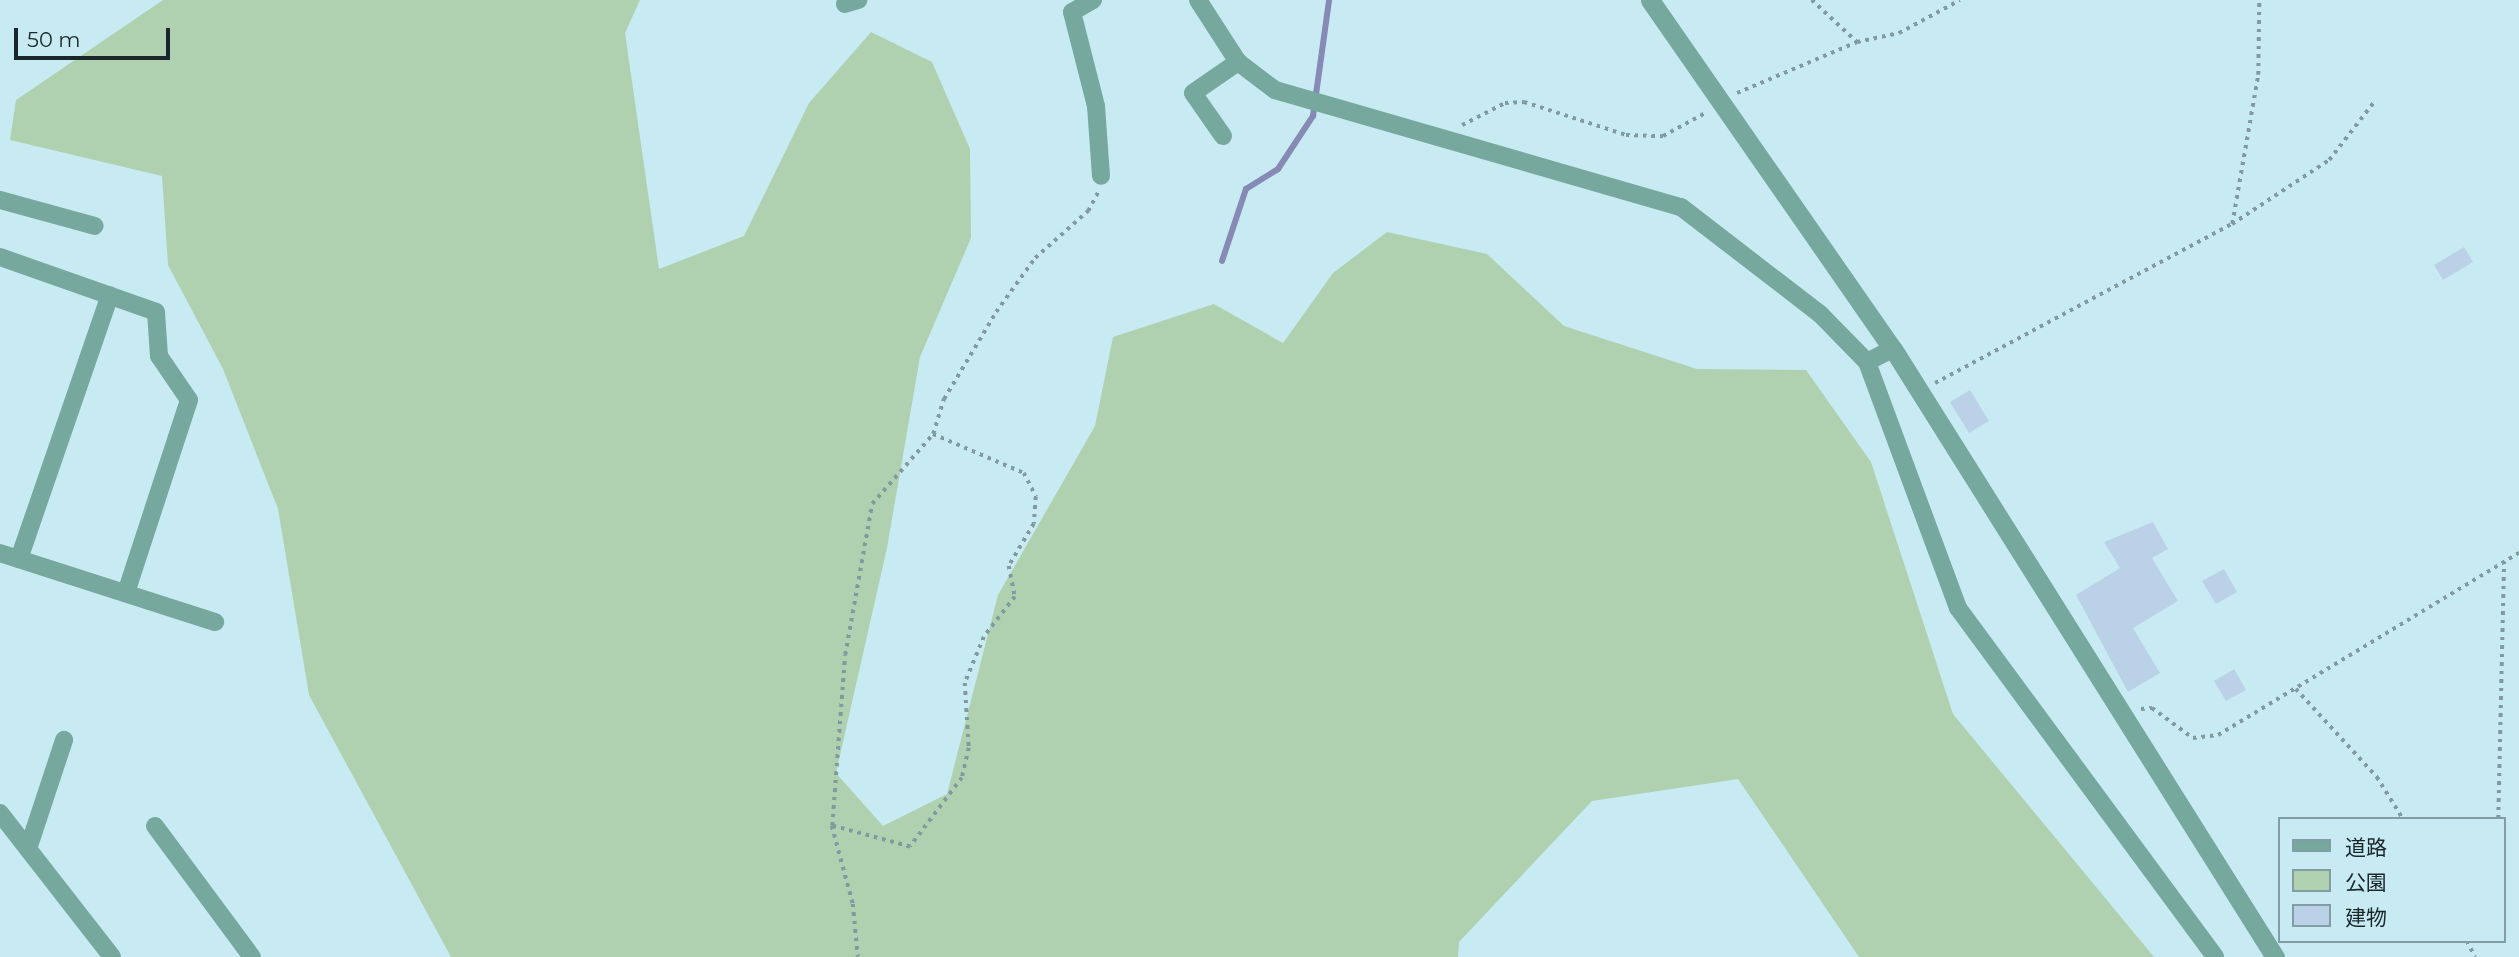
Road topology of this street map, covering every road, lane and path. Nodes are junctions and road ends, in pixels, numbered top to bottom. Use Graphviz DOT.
graph roads {
  1 [pos="1093,0"];
  2 [pos="1198,0"];
  3 [pos="1650,0"];
  4 [pos="1812,0"];
  5 [pos="2259,0"];
  6 [pos="1857,42"];
  7 [pos="1238,62"];
  8 [pos="2374,102"];
  9 [pos="1223,136"];
  10 [pos="1101,176"];
  11 [pos="0,200"];
  12 [pos="2232,224"];
  13 [pos="95,226"];
  14 [pos="0,257"];
  15 [pos="110,295"];
  16 [pos="1893,349"];
  17 [pos="1867,362"];
  18 [pos="1919,391"];
  19 [pos="933,434"];
  20 [pos="2519,553"];
  21 [pos="0,554"];
  22 [pos="19,559"];
  23 [pos="2504,562"];
  24 [pos="126,593"];
  25 [pos="215,622"];
  26 [pos="2295,688"];
  27 [pos="2123,718"];
  28 [pos="64,740"];
  29 [pos="0,813"];
  30 [pos="2402,817"];
  31 [pos="2498,817"];
  32 [pos="155,826"];
  33 [pos="832,826"];
  34 [pos="28,849"];
  35 [pos="111,957"];
  36 [pos="252,957"];
  37 [pos="858,957"];
  38 [pos="2216,957"];
  39 [pos="2275,957"];
  1 -- 10 [label="street"];
  2 -- 7 [label="street"];
  3 -- 16 [label="street"];
  4 -- 6 [label="path"];
  5 -- 12 [label="path"];
  7 -- 9 [label="street"];
  7 -- 17 [label="street"];
  8 -- 12 [label="path"];
  10 -- 19 [label="path"];
  11 -- 13 [label="street"];
  12 -- 18 [label="path"];
  14 -- 15 [label="street"];
  15 -- 22 [label="street"];
  15 -- 24 [label="street"];
  16 -- 17 [label="street"];
  16 -- 18 [label="street"];
  17 -- 38 [label="street"];
  18 -- 27 [label="street"];
  19 -- 33 [label="path"];
  19 -- 33 [label="path"];
  20 -- 23 [label="path"];
  21 -- 22 [label="street"];
  22 -- 24 [label="street"];
  23 -- 26 [label="path"];
  23 -- 31 [label="path"];
  24 -- 25 [label="street"];
  26 -- 27 [label="path"];
  26 -- 30 [label="path"];
  27 -- 39 [label="street"];
  28 -- 34 [label="street"];
  29 -- 34 [label="street"];
  32 -- 36 [label="street"];
  33 -- 37 [label="path"];
  34 -- 35 [label="street"];
}
